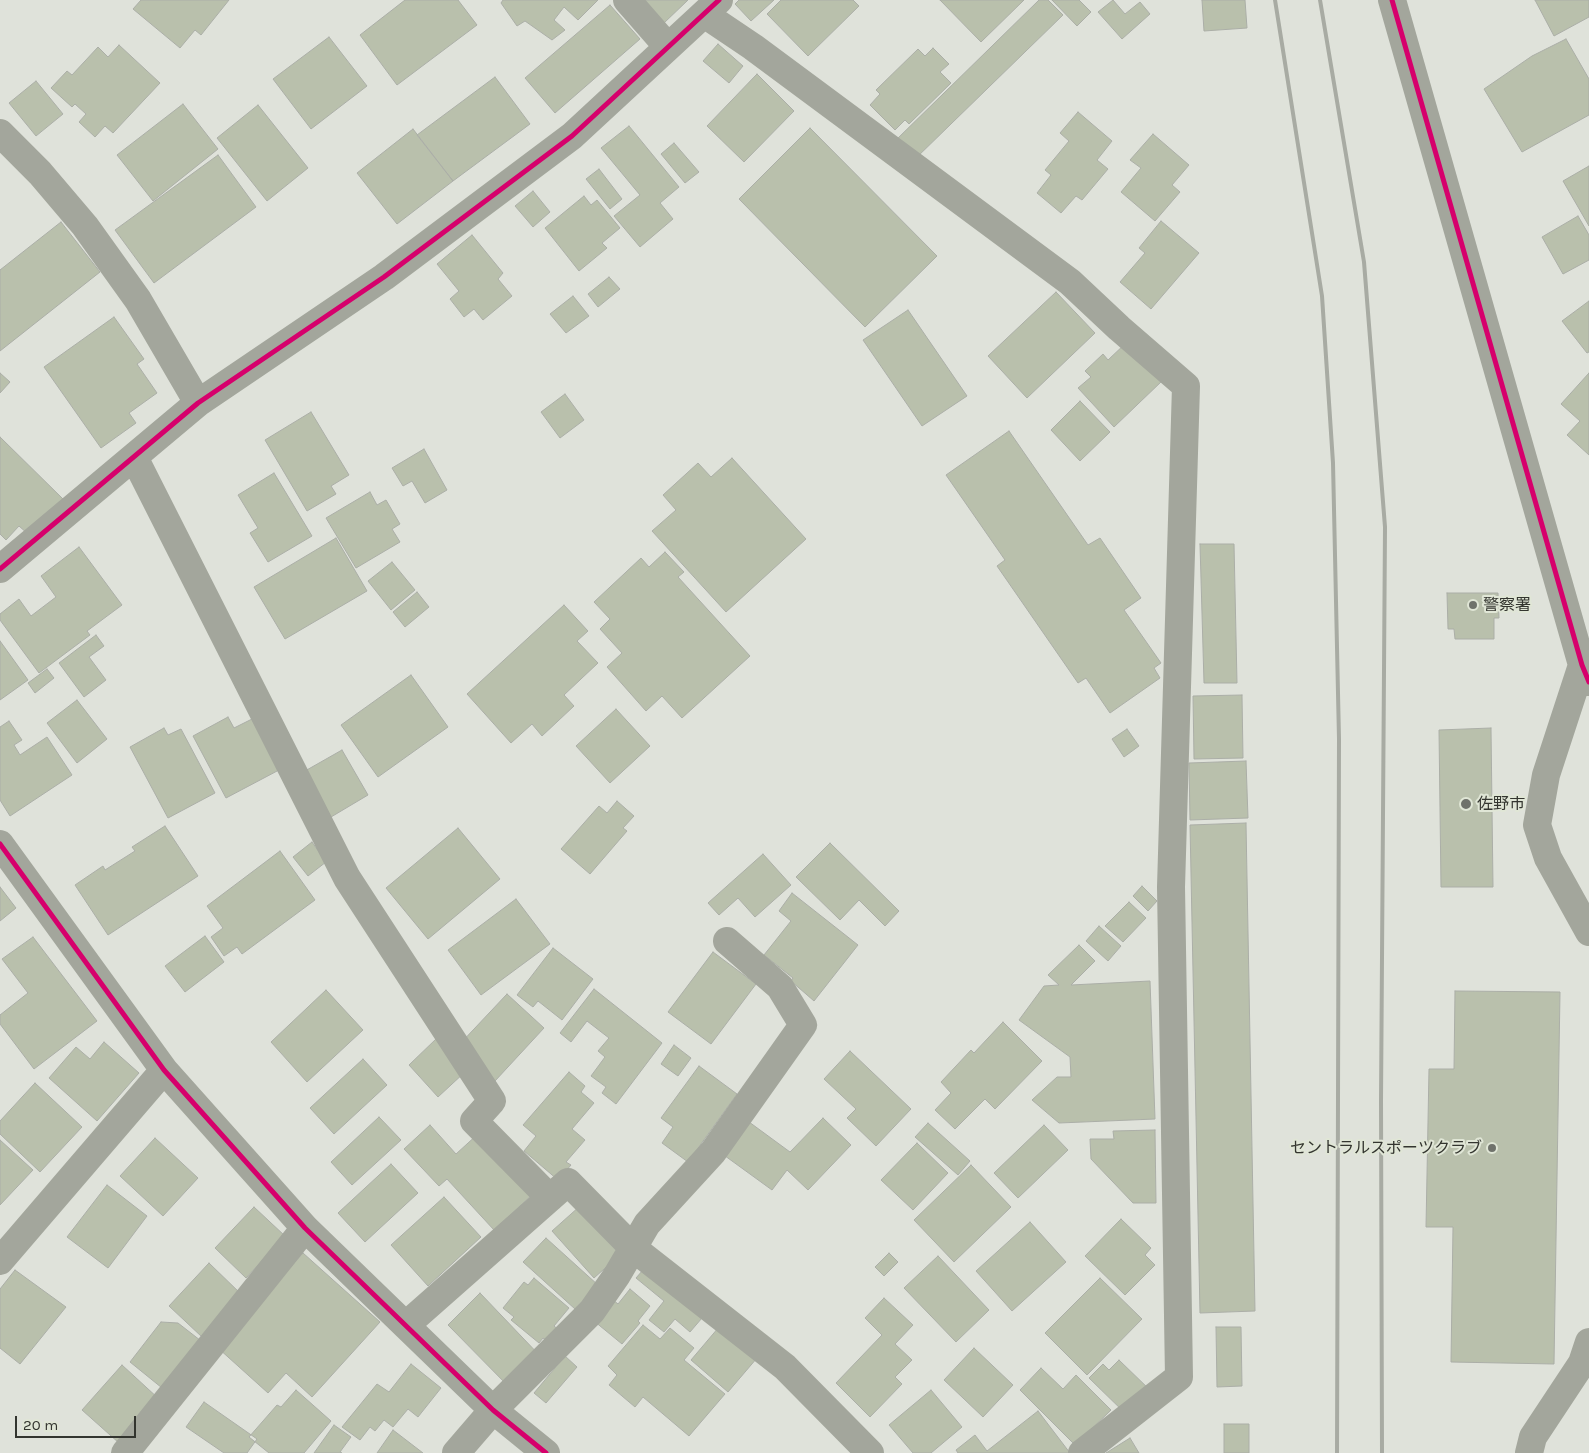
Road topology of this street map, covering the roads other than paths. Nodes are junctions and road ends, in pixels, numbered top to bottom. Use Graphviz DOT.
graph roads {
  1 [pos="627,0"];
  2 [pos="1392,0"];
  3 [pos="712,7"];
  4 [pos="668,47"];
  5 [pos="0,132"];
  6 [pos="198,403"];
  7 [pos="134,457"];
  8 [pos="0,570"];
  9 [pos="1585,673"];
  10 [pos="0,844"];
  11 [pos="1589,932"];
  12 [pos="727,941"];
  13 [pos="164,1070"];
  14 [pos="550,1198"];
  15 [pos="305,1228"];
  16 [pos="633,1248"];
  17 [pos="0,1262"];
  18 [pos="406,1325"];
  19 [pos="1589,1342"];
  20 [pos="493,1410"];
  21 [pos="125,1453"];
  22 [pos="456,1453"];
  23 [pos="546,1453"];
  24 [pos="870,1453"];
  25 [pos="1082,1453"];
  26 [pos="1529,1453"];
  1 -- 4 [label="street"];
  2 -- 9 [label="street"];
  3 -- 4 [label="street"];
  3 -- 25 [label="street"];
  4 -- 6 [label="street"];
  5 -- 6 [label="street"];
  6 -- 7 [label="street"];
  7 -- 8 [label="street"];
  7 -- 14 [label="street"];
  9 -- 11 [label="street"];
  10 -- 13 [label="street"];
  12 -- 16 [label="street"];
  13 -- 15 [label="street"];
  13 -- 17 [label="street"];
  14 -- 16 [label="street"];
  14 -- 18 [label="street"];
  15 -- 18 [label="street"];
  15 -- 21 [label="street"];
  16 -- 20 [label="street"];
  16 -- 24 [label="street"];
  18 -- 20 [label="street"];
  19 -- 26 [label="street"];
  20 -- 22 [label="street"];
  20 -- 23 [label="street"];
}
